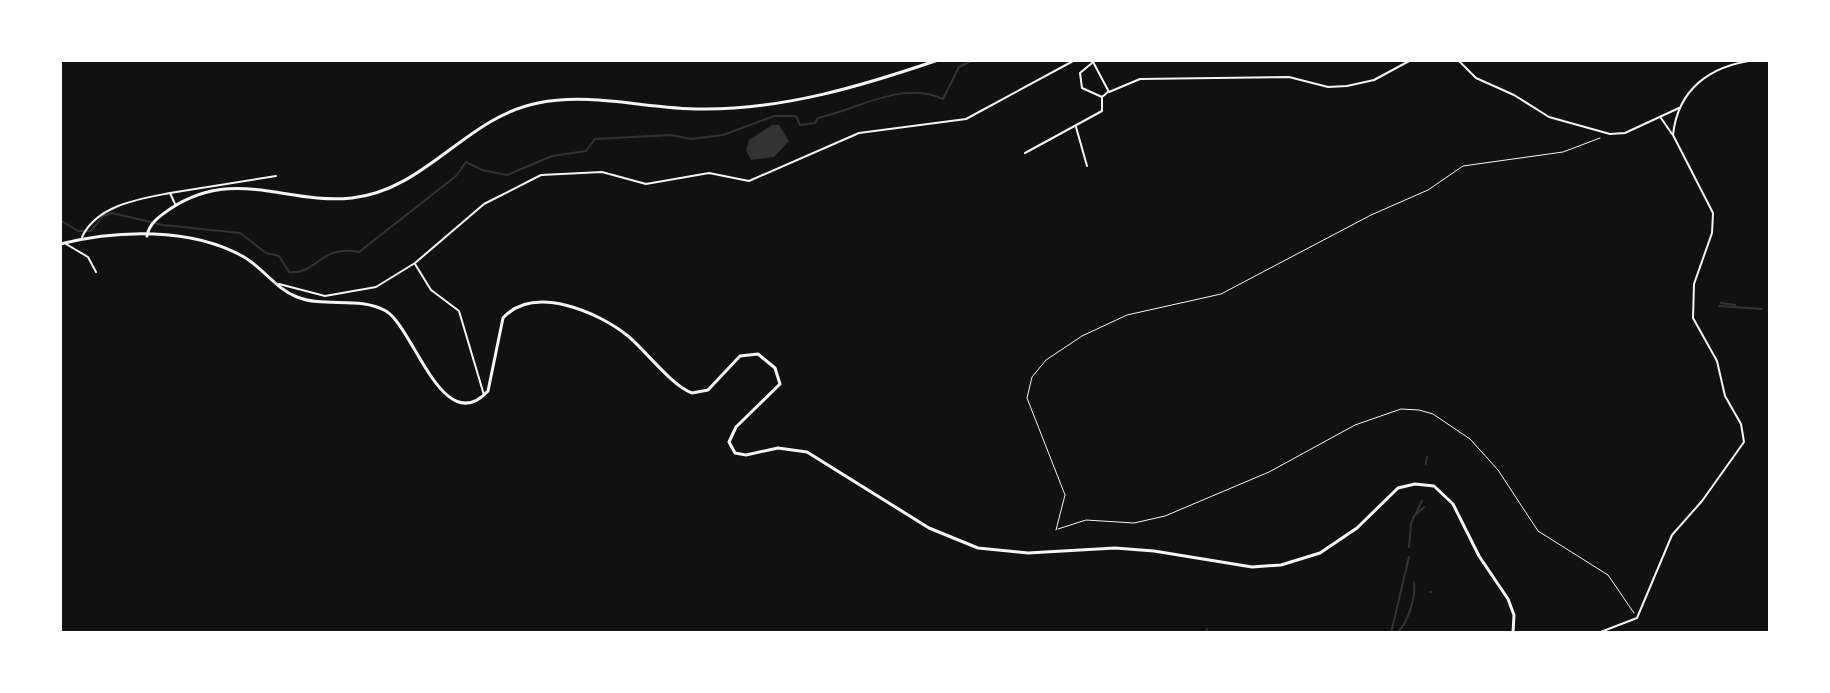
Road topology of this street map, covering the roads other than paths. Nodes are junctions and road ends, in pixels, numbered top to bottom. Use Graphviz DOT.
graph roads {
  1 [pos="938,60"];
  2 [pos="1075,60"];
  3 [pos="1411,60"];
  4 [pos="1458,60"];
  5 [pos="1754,60"];
  6 [pos="1093,61"];
  7 [pos="1109,92"];
  8 [pos="1102,97"];
  9 [pos="1680,107"];
  10 [pos="1661,118"];
  11 [pos="1076,126"];
  12 [pos="1673,135"];
  13 [pos="1025,153"];
  14 [pos="1087,166"];
  15 [pos="276,176"];
  16 [pos="170,193"];
  17 [pos="176,205"];
  18 [pos="147,233"];
  19 [pos="83,236"];
  20 [pos="63,243"];
  21 [pos="415,263"];
  22 [pos="96,272"];
  23 [pos="277,284"];
  24 [pos="484,395"];
  25 [pos="1513,633"];
  26 [pos="1598,633"];
  1 -- 17 [label="main road"];
  2 -- 21 [label="street"];
  3 -- 7 [label="street"];
  4 -- 10 [label="street"];
  5 -- 9 [label="street"];
  6 -- 7 [label="street"];
  6 -- 8 [label="street"];
  7 -- 8 [label="street"];
  8 -- 11 [label="street"];
  9 -- 10 [label="street"];
  9 -- 12 [label="street"];
  10 -- 12 [label="street"];
  11 -- 13 [label="street"];
  11 -- 14 [label="street"];
  12 -- 26 [label="street"];
  15 -- 16 [label="street"];
  16 -- 17 [label="street"];
  16 -- 19 [label="street"];
  17 -- 18 [label="main road"];
  18 -- 19 [label="main road"];
  18 -- 23 [label="main road"];
  19 -- 20 [label="main road"];
  20 -- 22 [label="street"];
  21 -- 23 [label="street"];
  21 -- 24 [label="street"];
  23 -- 24 [label="main road"];
  24 -- 25 [label="main road"];
}
